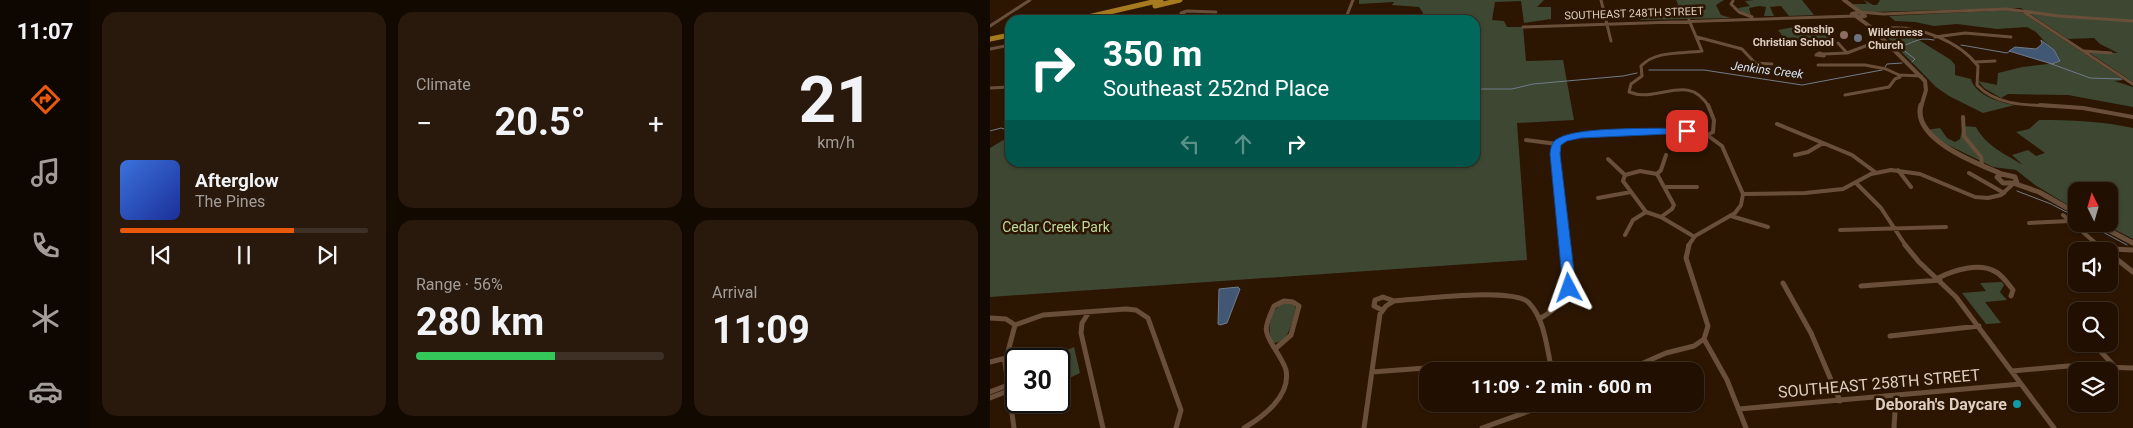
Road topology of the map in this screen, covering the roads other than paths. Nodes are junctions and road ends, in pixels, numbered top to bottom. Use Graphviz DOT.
graph roads {
  1 [pos="1030,0"];
  2 [pos="1161,0"];
  3 [pos="1180,0"];
  4 [pos="1354,0"];
  5 [pos="1601,0"];
  6 [pos="1844,0"];
  7 [pos="1733,1"];
  8 [pos="2018,10"];
  9 [pos="1216,12"];
  10 [pos="1860,12"];
  11 [pos="1853,13"];
  12 [pos="1879,14"];
  13 [pos="1007,15"];
  14 [pos="1096,15"];
  15 [pos="1116,15"];
  16 [pos="1185,15"];
  17 [pos="1347,15"];
  18 [pos="1005,16"];
  19 [pos="1837,16"];
  20 [pos="1856,16"];
  21 [pos="1865,16"];
  22 [pos="1755,18"];
  23 [pos="1689,20"];
  24 [pos="2133,21"];
  25 [pos="1606,22"];
  26 [pos="1867,23"];
  27 [pos="990,26"];
  28 [pos="1522,26"];
  29 [pos="1873,29"];
  30 [pos="1982,34"];
  31 [pos="1697,37"];
  32 [pos="1935,37"];
  33 [pos="1005,38"];
  34 [pos="2014,38"];
  35 [pos="990,41"];
  36 [pos="1611,41"];
  37 [pos="1985,41"];
  38 [pos="1838,43"];
  39 [pos="1889,44"];
  40 [pos="1005,46"];
  41 [pos="990,49"];
  42 [pos="2083,50"];
  43 [pos="1847,53"];
  44 [pos="2111,53"];
  45 [pos="1824,54"];
  46 [pos="1995,61"];
  47 [pos="1976,62"];
  48 [pos="1772,64"];
  49 [pos="1818,65"];
  50 [pos="1903,76"];
  51 [pos="1921,76"];
  52 [pos="2133,84"];
  53 [pos="1005,87"];
  54 [pos="990,88"];
  55 [pos="1845,95"];
  56 [pos="1963,117"];
  57 [pos="2133,117"];
  58 [pos="1777,124"];
  59 [pos="1707,135"];
  60 [pos="1526,140"];
  61 [pos="1822,143"];
  62 [pos="1556,144"];
  63 [pos="1666,155"];
  64 [pos="1795,155"];
  65 [pos="1608,159"];
  66 [pos="1984,166"];
  67 [pos="1898,170"];
  68 [pos="1875,172"];
  69 [pos="1969,173"];
  70 [pos="1657,174"];
  71 [pos="1625,175"];
  72 [pos="2000,175"];
  73 [pos="2001,182"];
  74 [pos="1856,183"];
  75 [pos="2015,183"];
  76 [pos="1664,187"];
  77 [pos="1911,187"];
  78 [pos="1697,188"];
  79 [pos="1631,192"];
  80 [pos="2004,193"];
  81 [pos="1743,194"];
  82 [pos="1598,198"];
  83 [pos="2068,208"];
  84 [pos="1646,212"];
  85 [pos="2063,215"];
  86 [pos="1731,216"];
  87 [pos="1662,217"];
  88 [pos="2068,219"];
  89 [pos="2068,221"];
  90 [pos="2029,223"];
  91 [pos="1768,227"];
  92 [pos="1946,227"];
  93 [pos="1894,228"];
  94 [pos="1840,230"];
  95 [pos="2082,232"];
  96 [pos="2113,232"];
  97 [pos="1625,236"];
  98 [pos="1693,236"];
  99 [pos="2094,242"];
  100 [pos="2133,242"];
  101 [pos="2118,249"];
  102 [pos="2133,250"];
  103 [pos="2118,260"];
  104 [pos="2133,272"];
  105 [pos="1939,279"];
  106 [pos="1783,283"];
  107 [pos="1861,286"];
  108 [pos="2011,296"];
  109 [pos="1394,301"];
  110 [pos="1384,308"];
  111 [pos="1089,312"];
  112 [pos="990,318"];
  113 [pos="1539,319"];
  114 [pos="1015,325"];
  115 [pos="1979,326"];
  116 [pos="1890,336"];
  117 [pos="1704,339"];
  118 [pos="1009,348"];
  119 [pos="1274,350"];
  120 [pos="2101,352"];
  121 [pos="1005,358"];
  122 [pos="990,362"];
  123 [pos="1550,362"];
  124 [pos="1646,362"];
  125 [pos="2110,362"];
  126 [pos="2068,366"];
  127 [pos="2118,367"];
  128 [pos="1419,368"];
  129 [pos="2133,368"];
  130 [pos="2012,371"];
  131 [pos="1372,372"];
  132 [pos="2021,384"];
  133 [pos="1005,389"];
  134 [pos="1005,390"];
  135 [pos="990,392"];
  136 [pos="1896,396"];
  137 [pos="990,398"];
  138 [pos="1840,401"];
  139 [pos="1739,409"];
  140 [pos="1527,412"];
  141 [pos="1012,413"];
  142 [pos="1014,428"];
  143 [pos="1103,428"];
  144 [pos="1176,428"];
  145 [pos="1244,428"];
  146 [pos="1364,428"];
  147 [pos="1482,428"];
  148 [pos="1746,428"];
  149 [pos="1894,428"];
  150 [pos="2054,428"];
  1 -- 13 [label="street"];
  2 -- 14 [label="highway"];
  3 -- 15 [label="highway"];
  4 -- 17 [label="street"];
  5 -- 25 [label="street"];
  6 -- 10 [label="street"];
  6 -- 11 [label="street"];
  7 -- 22 [label="street"];
  8 -- 12 [label="street"];
  8 -- 24 [label="street"];
  8 -- 42 [label="street"];
  9 -- 16 [label="street"];
  10 -- 11 [label="street"];
  10 -- 12 [label="street"];
  10 -- 21 [label="street"];
  11 -- 19 [label="street, SOUTHEAST 248TH STREET"];
  11 -- 20 [label="street"];
  12 -- 21 [label="street"];
  18 -- 27 [label="street"];
  19 -- 20 [label="street, SOUTHEAST 248TH STREET"];
  19 -- 22 [label="street, SOUTHEAST 248TH STREET"];
  20 -- 21 [label="street"];
  20 -- 26 [label="street"];
  21 -- 26 [label="street"];
  22 -- 23 [label="street, SOUTHEAST 248TH STREET"];
  23 -- 25 [label="street, SOUTHEAST 248TH STREET"];
  23 -- 31 [label="street"];
  25 -- 28 [label="street, SOUTHEAST 248TH STREET"];
  25 -- 36 [label="street"];
  26 -- 29 [label="street"];
  29 -- 32 [label="street"];
  29 -- 39 [label="street"];
  30 -- 32 [label="street"];
  30 -- 34 [label="street"];
  30 -- 37 [label="street"];
  31 -- 48 [label="street"];
  31 -- 59 [label="street"];
  32 -- 47 [label="street"];
  33 -- 35 [label="highway"];
  38 -- 43 [label="street"];
  39 -- 43 [label="street"];
  39 -- 51 [label="street"];
  40 -- 41 [label="street"];
  42 -- 44 [label="street"];
  42 -- 52 [label="street"];
  43 -- 45 [label="street"];
  46 -- 47 [label="street"];
  47 -- 57 [label="street"];
  49 -- 50 [label="street"];
  50 -- 51 [label="street"];
  50 -- 55 [label="street"];
  51 -- 66 [label="street"];
  53 -- 54 [label="street"];
  56 -- 66 [label="street"];
  58 -- 61 [label="street"];
  59 -- 62 [label="street"];
  59 -- 81 [label="street"];
  60 -- 62 [label="street"];
  61 -- 64 [label="street"];
  61 -- 68 [label="street"];
  62 -- 113 [label="street"];
  63 -- 70 [label="street"];
  65 -- 71 [label="street"];
  66 -- 72 [label="street"];
  67 -- 68 [label="street"];
  67 -- 77 [label="street"];
  67 -- 80 [label="street"];
  68 -- 74 [label="street"];
  69 -- 80 [label="street"];
  70 -- 71 [label="street"];
  70 -- 76 [label="street"];
  71 -- 79 [label="street"];
  72 -- 73 [label="street"];
  72 -- 75 [label="street"];
  73 -- 75 [label="street"];
  73 -- 80 [label="street"];
  74 -- 81 [label="street"];
  74 -- 93 [label="street"];
  75 -- 80 [label="street"];
  75 -- 83 [label="street"];
  76 -- 78 [label="street"];
  76 -- 87 [label="street"];
  79 -- 82 [label="street"];
  79 -- 84 [label="street"];
  81 -- 86 [label="street"];
  84 -- 87 [label="street"];
  84 -- 97 [label="street"];
  85 -- 88 [label="street"];
  86 -- 91 [label="street"];
  86 -- 98 [label="street"];
  87 -- 98 [label="street"];
  89 -- 90 [label="street"];
  92 -- 93 [label="street"];
  93 -- 94 [label="street"];
  93 -- 105 [label="street"];
  95 -- 99 [label="street"];
  96 -- 100 [label="street"];
  98 -- 117 [label="street"];
  101 -- 102 [label="street"];
  103 -- 104 [label="street"];
  105 -- 107 [label="street"];
  105 -- 108 [label="street"];
  105 -- 115 [label="street"];
  106 -- 138 [label="street"];
  109 -- 110 [label="street"];
  109 -- 110 [label="street"];
  109 -- 113 [label="street"];
  110 -- 131 [label="street"];
  111 -- 114 [label="street"];
  111 -- 143 [label="street"];
  111 -- 144 [label="street"];
  112 -- 114 [label="street"];
  113 -- 123 [label="street"];
  114 -- 118 [label="street"];
  115 -- 116 [label="street"];
  115 -- 130 [label="street"];
  117 -- 124 [label="street"];
  117 -- 139 [label="street"];
  119 -- 119 [label="street"];
  119 -- 145 [label="street"];
  120 -- 125 [label="street"];
  121 -- 122 [label="street"];
  126 -- 130 [label="street"];
  127 -- 129 [label="street"];
  128 -- 131 [label="street"];
  130 -- 132 [label="street"];
  131 -- 146 [label="street"];
  132 -- 136 [label="street, SOUTHEAST 258TH STREET"];
  132 -- 150 [label="street"];
  133 -- 135 [label="street"];
  134 -- 137 [label="street"];
  136 -- 138 [label="street, SOUTHEAST 258TH STREET"];
  136 -- 149 [label="street"];
  138 -- 139 [label="street, SOUTHEAST 258TH STREET"];
  139 -- 148 [label="street"];
  140 -- 147 [label="street"];
  141 -- 142 [label="street"];
}
